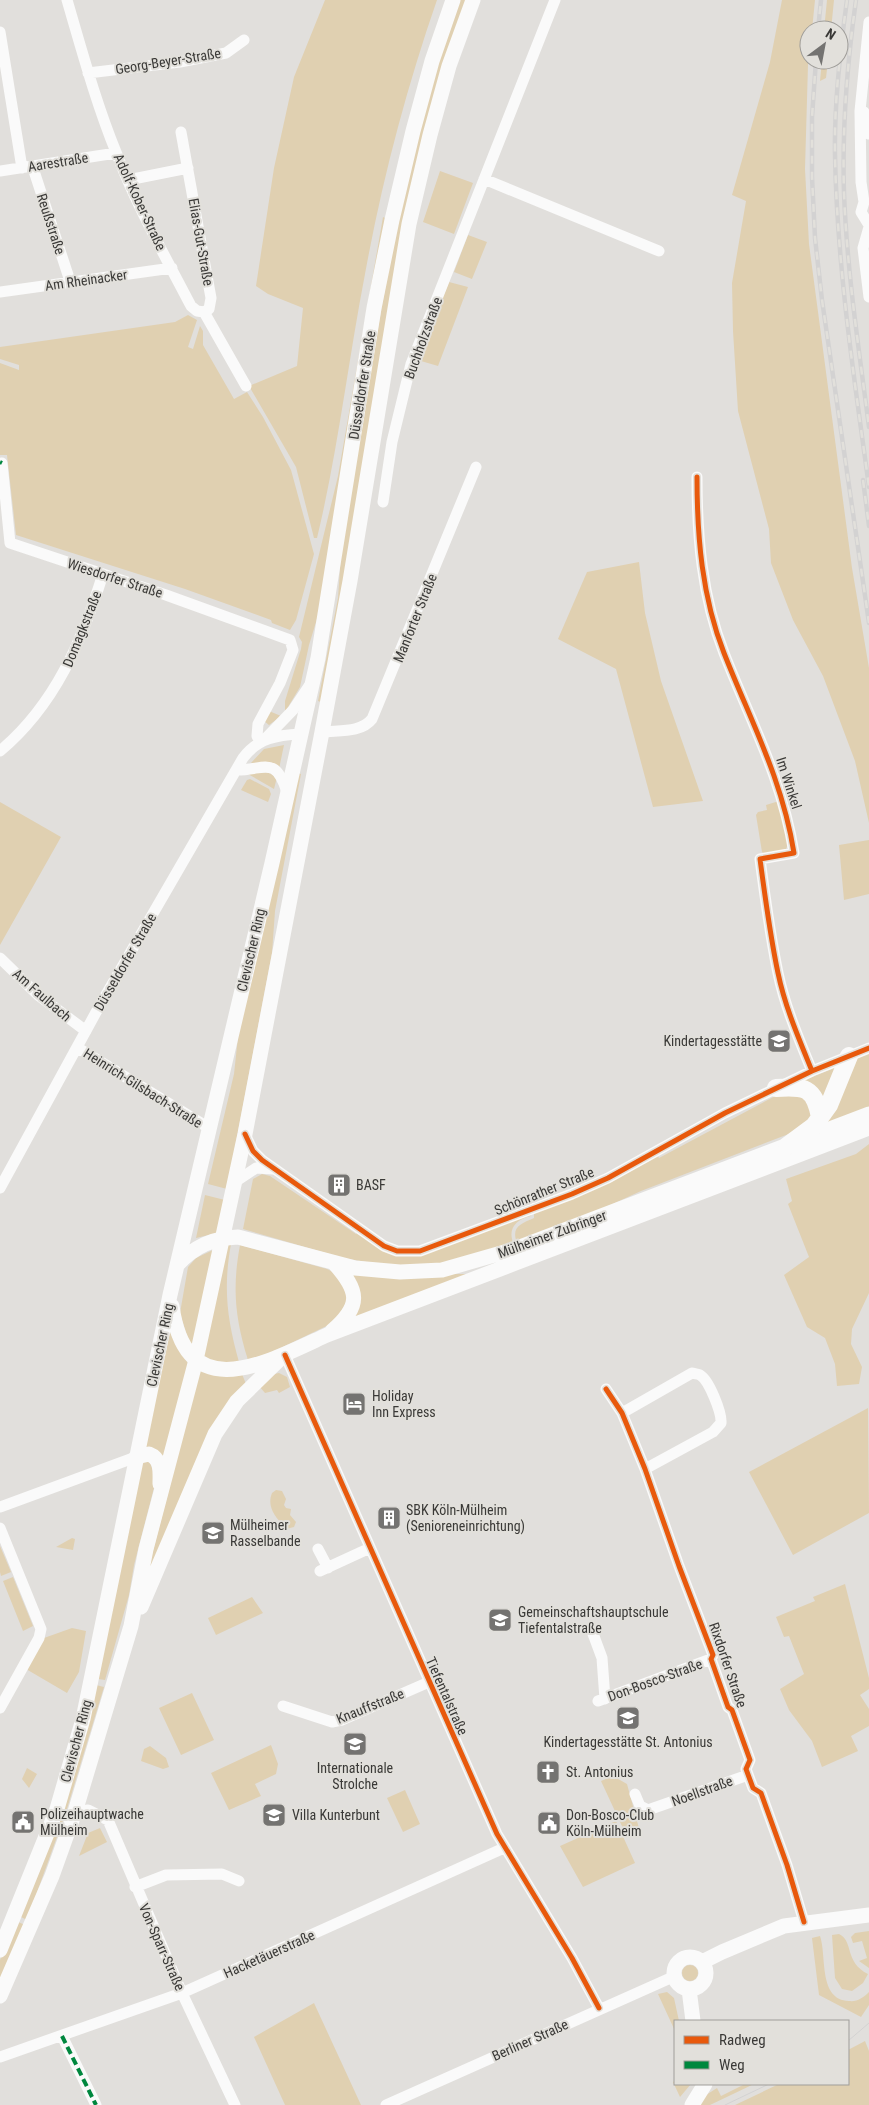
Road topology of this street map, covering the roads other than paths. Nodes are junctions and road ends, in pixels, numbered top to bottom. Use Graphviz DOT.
graph roads {
  1 [pos="67,0"];
  2 [pos="453,0"];
  3 [pos="473,0"];
  4 [pos="556,0"];
  5 [pos="869,22"];
  6 [pos="0,32"];
  7 [pos="244,40"];
  8 [pos="88,73"];
  9 [pos="4,86"];
  10 [pos="862,103"];
  11 [pos="181,132"];
  12 [pos="869,134"];
  13 [pos="116,153"];
  14 [pos="28,168"];
  15 [pos="188,168"];
  16 [pos="0,171"];
  17 [pos="484,179"];
  18 [pos="128,180"];
  19 [pos="866,199"];
  20 [pos="869,226"];
  21 [pos="659,251"];
  22 [pos="172,268"];
  23 [pos="70,281"];
  24 [pos="1,290"];
  25 [pos="869,297"];
  26 [pos="204,312"];
  27 [pos="246,386"];
  28 [pos="2,463"];
  29 [pos="476,467"];
  30 [pos="698,478"];
  31 [pos="383,502"];
  32 [pos="5,546"];
  33 [pos="103,574"];
  34 [pos="314,675"];
  35 [pos="322,732"];
  36 [pos="301,734"];
  37 [pos="262,741"];
  38 [pos="0,751"];
  39 [pos="237,770"];
  40 [pos="288,794"];
  41 [pos="0,958"];
  42 [pos="86,1031"];
  43 [pos="78,1048"];
  44 [pos="869,1048"];
  45 [pos="849,1056"];
  46 [pos="812,1072"];
  47 [pos="776,1088"];
  48 [pos="869,1114"];
  49 [pos="820,1117"];
  50 [pos="209,1128"];
  51 [pos="869,1128"];
  52 [pos="245,1134"];
  53 [pos="786,1146"];
  54 [pos="273,1169"];
  55 [pos="235,1182"];
  56 [pos="0,1188"];
  57 [pos="223,1238"];
  58 [pos="334,1263"];
  59 [pos="177,1264"];
  60 [pos="170,1295"];
  61 [pos="327,1335"];
  62 [pos="285,1355"];
  63 [pos="196,1360"];
  64 [pos="606,1389"];
  65 [pos="622,1413"];
  66 [pos="136,1457"];
  67 [pos="645,1469"];
  68 [pos="160,1496"];
  69 [pos="0,1507"];
  70 [pos="0,1528"];
  71 [pos="370,1548"];
  72 [pos="318,1549"];
  73 [pos="131,1626"];
  74 [pos="592,1631"];
  75 [pos="711,1659"];
  76 [pos="429,1682"];
  77 [pos="283,1706"];
  78 [pos="0,1708"];
  79 [pos="748,1775"];
  80 [pos="635,1794"];
  81 [pos="75,1812"];
  82 [pos="504,1848"];
  83 [pos="238,1881"];
  84 [pos="136,1888"];
  85 [pos="869,1915"];
  86 [pos="804,1922"];
  87 [pos="0,1950"];
  88 [pos="702,1962"];
  89 [pos="675,1976"];
  90 [pos="689,1989"];
  91 [pos="182,1993"];
  92 [pos="0,1996"];
  93 [pos="599,2008"];
  94 [pos="693,2020"];
  95 [pos="62,2036"];
  96 [pos="30,2047"];
  97 [pos="0,2051"];
  98 [pos="0,2057"];
  99 [pos="704,2085"];
  100 [pos="96,2105"];
  101 [pos="235,2105"];
  102 [pos="386,2105"];
  103 [pos="692,2105"];
  1 -- 8 [label="street, Adolf-Kober-Straße"];
  2 -- 34 [label="main road, Düsseldorfer Straße"];
  3 -- 35 [label="main road, Düsseldorfer Straße"];
  4 -- 17 [label="street, Buchholzstraße"];
  5 -- 10 [label="street"];
  6 -- 9 [label="street, Reußstraße"];
  7 -- 8 [label="street, Georg-Beyer-Straße"];
  8 -- 13 [label="street, Adolf-Kober-Straße"];
  9 -- 14 [label="street, Reußstraße"];
  10 -- 12 [label="street"];
  10 -- 19 [label="street"];
  11 -- 15 [label="street, Elias-Gut-Straße"];
  13 -- 14 [label="street, Aarestraße"];
  13 -- 18 [label="street, Adolf-Kober-Straße"];
  14 -- 16 [label="street, Aarestraße"];
  14 -- 23 [label="street, Reußstraße"];
  15 -- 18 [label="street"];
  15 -- 26 [label="street, Elias-Gut-Straße"];
  17 -- 21 [label="street"];
  17 -- 31 [label="street, Buchholzstraße"];
  18 -- 22 [label="street, Adolf-Kober-Straße"];
  19 -- 20 [label="street"];
  20 -- 25 [label="street"];
  22 -- 23 [label="street, Am Rheinacker"];
  22 -- 26 [label="street, Adolf-Kober-Straße"];
  23 -- 24 [label="street, Am Rheinacker"];
  26 -- 27 [label="street, Adolf-Kober-Straße"];
  28 -- 32 [label="street, Wiesdorfer Straße"];
  29 -- 35 [label="street, Manforter Straße"];
  30 -- 46 [label="street, Im Winkel"];
  32 -- 33 [label="street, Wiesdorfer Straße"];
  33 -- 37 [label="street, Wiesdorfer Straße"];
  33 -- 38 [label="street, Domagkstraße"];
  34 -- 36 [label="main road, Düsseldorfer Straße"];
  34 -- 37 [label="street, Düsseldorfer Straße"];
  35 -- 36 [label="main road"];
  35 -- 52 [label="main road, Clevischer Ring"];
  36 -- 37 [label="street"];
  36 -- 40 [label="main road, Clevischer Ring"];
  37 -- 39 [label="street, Düsseldorfer Straße"];
  39 -- 40 [label="street"];
  39 -- 42 [label="street, Düsseldorfer Straße"];
  40 -- 50 [label="main road, Clevischer Ring"];
  41 -- 42 [label="street, Am Faulbach"];
  42 -- 43 [label="street, Düsseldorfer Straße"];
  43 -- 50 [label="street, Heinrich-Gilsbach-Straße"];
  43 -- 56 [label="street, Düsseldorfer Straße"];
  44 -- 45 [label="street, Schönrather Straße"];
  45 -- 46 [label="street, Schönrather Straße"];
  45 -- 49 [label="highway"];
  46 -- 47 [label="street, Schönrather Straße"];
  47 -- 49 [label="highway"];
  47 -- 54 [label="street, Schönrather Straße"];
  48 -- 53 [label="main road, Mülheimer Zubringer"];
  49 -- 53 [label="highway"];
  50 -- 59 [label="main road, Clevischer Ring"];
  51 -- 61 [label="main road, Mülheimer Zubringer"];
  52 -- 54 [label="street, Schönrather Straße"];
  52 -- 55 [label="main road, Clevischer Ring"];
  53 -- 58 [label="main road, Mülheimer Zubringer"];
  54 -- 55 [label="street"];
  55 -- 57 [label="main road, Clevischer Ring"];
  57 -- 58 [label="main road, Mülheimer Zubringer"];
  57 -- 59 [label="main road, Mülheimer Zubringer"];
  57 -- 63 [label="main road, Clevischer Ring"];
  58 -- 61 [label="main road"];
  59 -- 60 [label="main road, Clevischer Ring"];
  60 -- 63 [label="main road"];
  60 -- 66 [label="main road, Clevischer Ring"];
  61 -- 62 [label="main road, Mülheimer Zubringer"];
  62 -- 63 [label="main road"];
  62 -- 71 [label="street, Tiefentalstraße"];
  62 -- 73 [label="main road, Clevischer Ring"];
  63 -- 68 [label="main road, Clevischer Ring"];
  64 -- 65 [label="street, Rixdorfer Straße"];
  65 -- 67 [label="street, Rixdorfer Straße"];
  65 -- 67 [label="street"];
  66 -- 68 [label="main road"];
  66 -- 69 [label="street"];
  66 -- 87 [label="main road, Clevischer Ring"];
  67 -- 75 [label="street, Rixdorfer Straße"];
  68 -- 73 [label="main road, Clevischer Ring"];
  70 -- 78 [label="street"];
  71 -- 72 [label="street"];
  71 -- 76 [label="street, Tiefentalstraße"];
  73 -- 81 [label="main road, Clevischer Ring"];
  74 -- 75 [label="street, Don-Bosco-Straße"];
  75 -- 79 [label="street, Rixdorfer Straße"];
  76 -- 77 [label="street, Knauffstraße"];
  76 -- 82 [label="street, Tiefentalstraße"];
  79 -- 80 [label="street, Noellstraße"];
  79 -- 86 [label="street"];
  81 -- 84 [label="street, Von-Sparr-Straße"];
  81 -- 92 [label="main road, Clevischer Ring"];
  82 -- 91 [label="street, Hacketäuerstraße"];
  82 -- 93 [label="street, Tiefentalstraße"];
  83 -- 84 [label="street"];
  84 -- 91 [label="street, Von-Sparr-Straße"];
  85 -- 86 [label="main road"];
  86 -- 88 [label="main road"];
  88 -- 89 [label="main road"];
  88 -- 90 [label="main road"];
  89 -- 90 [label="main road"];
  89 -- 93 [label="street, Berliner Straße"];
  90 -- 94 [label="main road"];
  91 -- 95 [label="street, Hacketäuerstraße"];
  91 -- 101 [label="street, Von-Sparr-Straße"];
  93 -- 102 [label="street, Berliner Straße"];
  95 -- 96 [label="street, Hacketäuerstraße"];
  95 -- 100 [label="street"];
  96 -- 97 [label="street, Hacketäuerstraße"];
  96 -- 98 [label="street, Hacketäuerstraße"];
  99 -- 103 [label="main road"];
}
